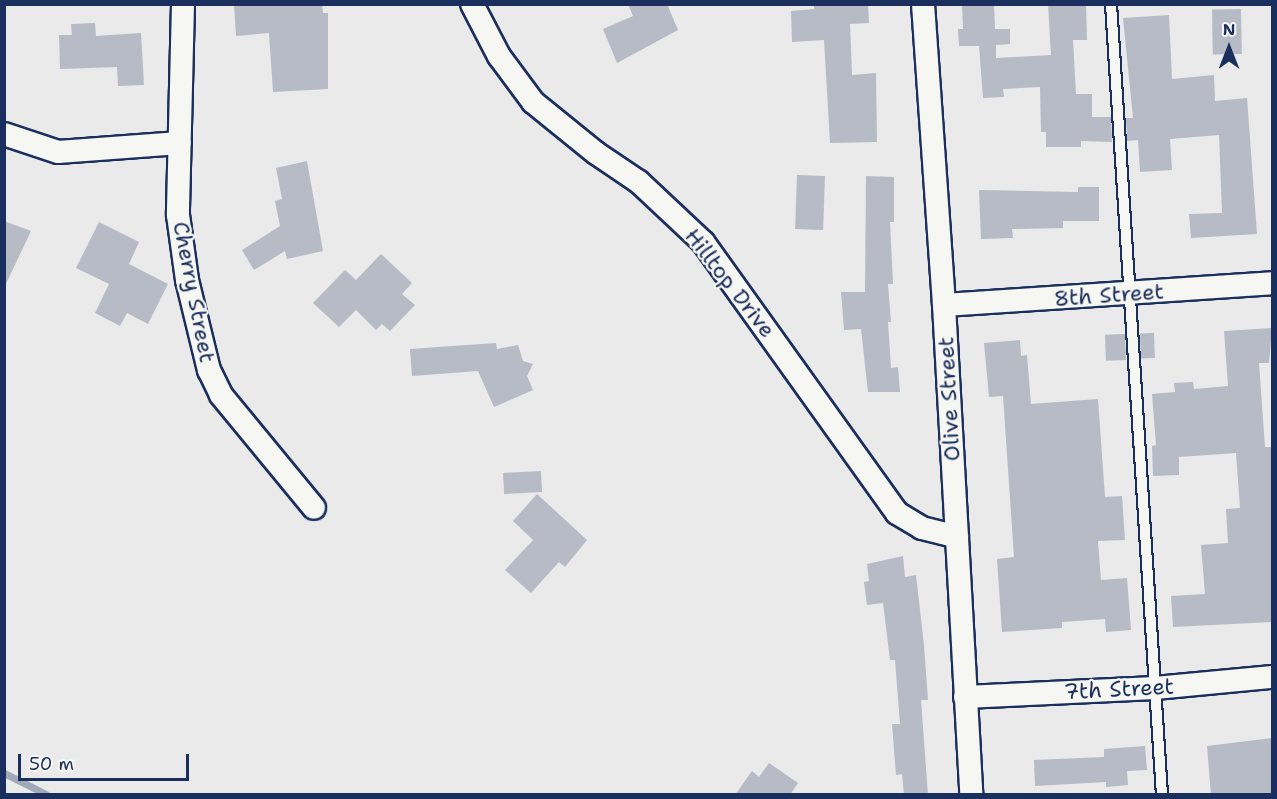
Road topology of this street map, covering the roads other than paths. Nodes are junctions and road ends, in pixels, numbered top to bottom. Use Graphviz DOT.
graph roads {
  1 [pos="183,4"];
  2 [pos="472,4"];
  3 [pos="923,4"];
  4 [pos="1110,4"];
  5 [pos="4,134"];
  6 [pos="180,143"];
  7 [pos="1272,283"];
  8 [pos="1131,293"];
  9 [pos="945,305"];
  10 [pos="314,508"];
  11 [pos="957,537"];
  12 [pos="1272,677"];
  13 [pos="1155,688"];
  14 [pos="965,697"];
  15 [pos="971,795"];
  16 [pos="1162,795"];
  1 -- 6 [label="street, Cherry Street"];
  2 -- 11 [label="street, Hilltop Drive"];
  3 -- 9 [label="street, Olive Street"];
  4 -- 8 [label="lane"];
  5 -- 6 [label="street"];
  6 -- 10 [label="street, Cherry Street"];
  7 -- 8 [label="street, 8th Street"];
  8 -- 9 [label="street, 8th Street"];
  8 -- 13 [label="lane"];
  9 -- 11 [label="street, Olive Street"];
  11 -- 14 [label="street, Olive Street"];
  12 -- 13 [label="street, 7th Street"];
  13 -- 14 [label="street, 7th Street"];
  13 -- 16 [label="lane"];
  14 -- 15 [label="street, Olive Street"];
}
